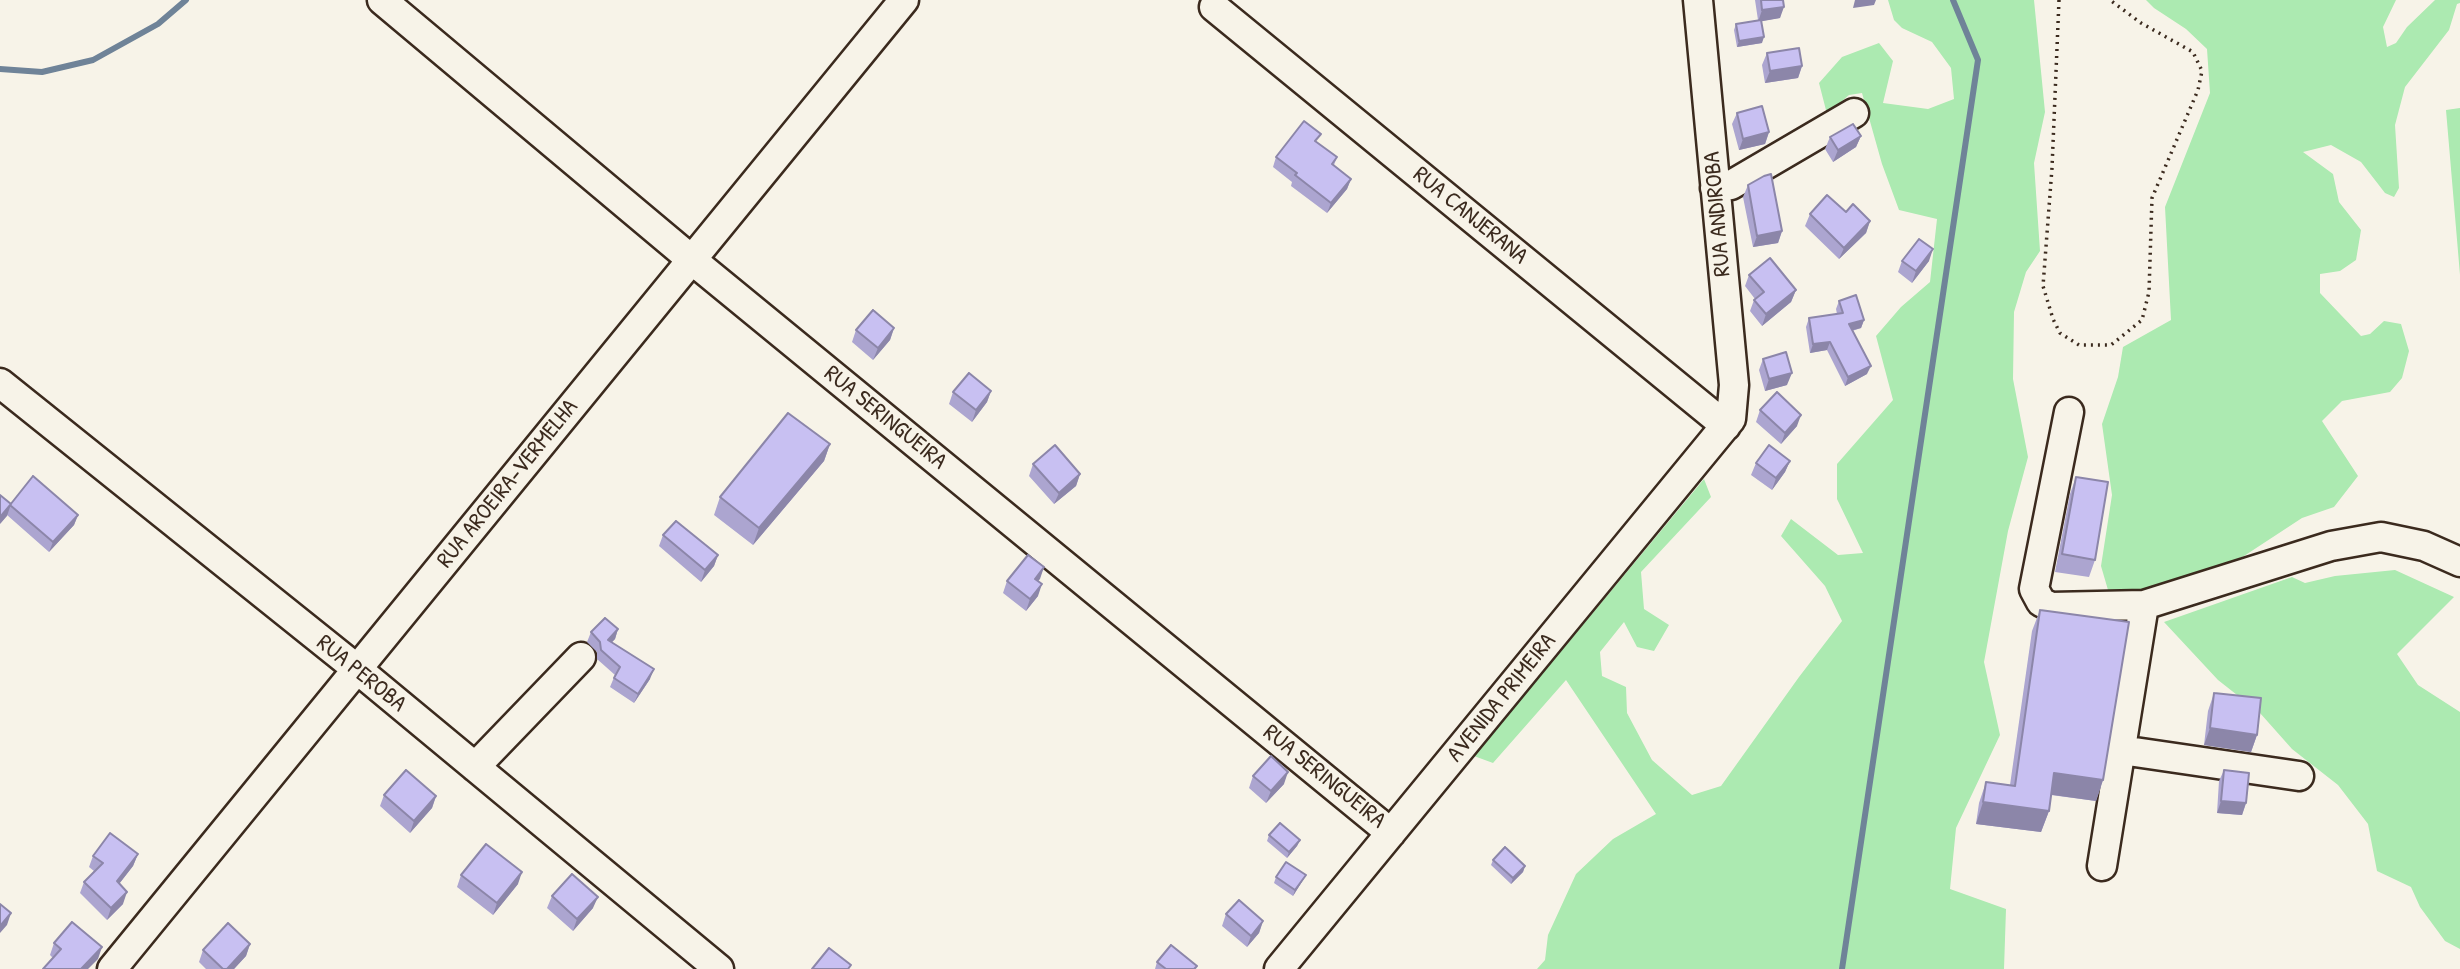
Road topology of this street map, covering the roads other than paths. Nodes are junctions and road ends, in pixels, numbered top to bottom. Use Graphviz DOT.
graph roads {
  1 [pos="382,0"];
  2 [pos="904,0"];
  3 [pos="1698,0"];
  4 [pos="1214,7"];
  5 [pos="1854,113"];
  6 [pos="1715,188"];
  7 [pos="692,260"];
  8 [pos="0,383"];
  9 [pos="2068,412"];
  10 [pos="1726,426"];
  11 [pos="2460,562"];
  12 [pos="2144,605"];
  13 [pos="581,657"];
  14 [pos="357,670"];
  15 [pos="2121,750"];
  16 [pos="474,767"];
  17 [pos="2299,776"];
  18 [pos="1391,833"];
  19 [pos="2102,866"];
  20 [pos="112,969"];
  21 [pos="719,969"];
  22 [pos="1279,969"];
  1 -- 7 [label="street, RUA SERINGUEIRA"];
  2 -- 7 [label="street, RUA AROEIRA-VERMELHA"];
  3 -- 6 [label="street, RUA ANDIROBA"];
  4 -- 10 [label="street, RUA CANJERANA"];
  5 -- 6 [label="street"];
  6 -- 10 [label="street, RUA ANDIROBA"];
  7 -- 14 [label="street, RUA AROEIRA-VERMELHA"];
  7 -- 18 [label="street, RUA SERINGUEIRA"];
  8 -- 14 [label="street, RUA PEROBA"];
  9 -- 12 [label="street"];
  10 -- 18 [label="street, AVENIDA PRIMEIRA"];
  11 -- 12 [label="street"];
  12 -- 15 [label="street"];
  13 -- 16 [label="street"];
  14 -- 16 [label="street, RUA PEROBA"];
  14 -- 20 [label="street, RUA AROEIRA-VERMELHA"];
  15 -- 17 [label="street"];
  15 -- 19 [label="street"];
  16 -- 21 [label="street, RUA PEROBA"];
  18 -- 22 [label="street, AVENIDA PRIMEIRA"];
}
